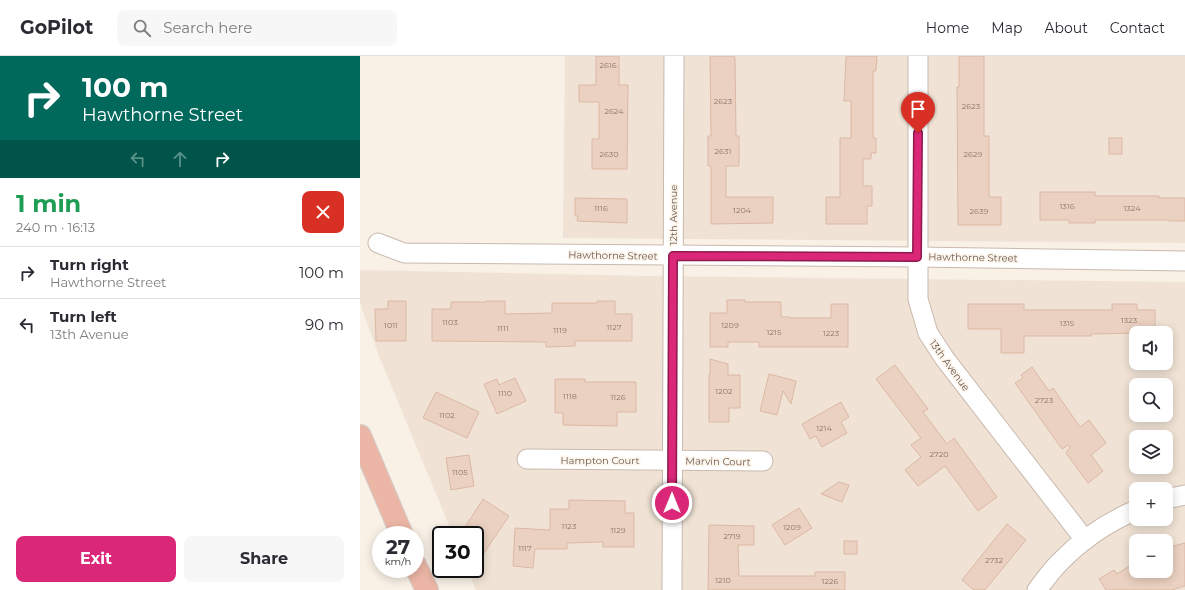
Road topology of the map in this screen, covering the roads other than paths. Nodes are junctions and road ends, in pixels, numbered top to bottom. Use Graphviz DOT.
graph roads {
  1 [pos="674,56"];
  2 [pos="918,56"];
  3 [pos="378,243"];
  4 [pos="673,256"];
  5 [pos="917,257"];
  6 [pos="1185,261"];
  7 [pos="360,436"];
  8 [pos="527,460"];
  9 [pos="672,460"];
  10 [pos="763,461"];
  11 [pos="1185,495"];
  12 [pos="1173,498"];
  13 [pos="1129,513"];
  14 [pos="398,526"];
  15 [pos="1085,540"];
  16 [pos="421,578"];
  17 [pos="427,590"];
  18 [pos="672,590"];
  19 [pos="1037,590"];
  1 -- 4 [label="street, 12th Avenue"];
  2 -- 5 [label="street, 13th Avenue"];
  3 -- 4 [label="street, Hawthorne Street"];
  4 -- 5 [label="street, Hawthorne Street"];
  4 -- 9 [label="street, 12th Avenue"];
  5 -- 6 [label="street, Hawthorne Street"];
  5 -- 15 [label="street, 13th Avenue"];
  7 -- 14 [label="highway"];
  8 -- 9 [label="street, Hampton Court"];
  9 -- 10 [label="street, Marvin Court"];
  9 -- 18 [label="street, 12th Avenue"];
  11 -- 12 [label="street"];
  13 -- 15 [label="street"];
  15 -- 19 [label="street"];
  16 -- 17 [label="highway"];
}
